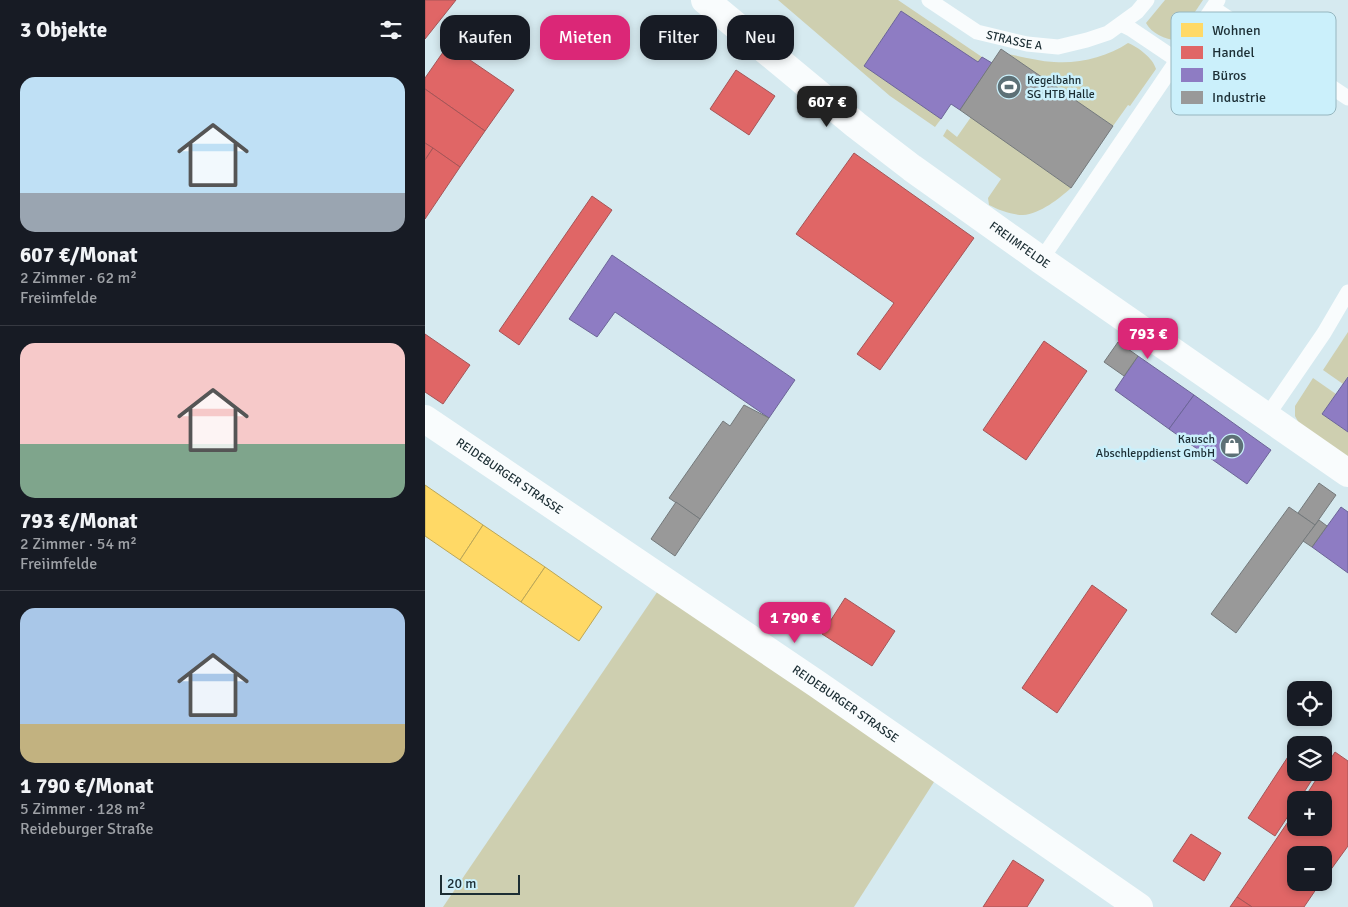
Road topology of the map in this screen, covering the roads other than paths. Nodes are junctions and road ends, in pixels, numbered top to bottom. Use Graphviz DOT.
graph roads {
  1 [pos="705,0"];
  2 [pos="929,0"];
  3 [pos="1147,0"];
  4 [pos="1216,4"];
  5 [pos="1227,12"];
  6 [pos="1115,28"];
  7 [pos="1171,56"];
  8 [pos="1171,69"];
  9 [pos="1336,89"];
  10 [pos="1348,98"];
  11 [pos="1041,260"];
  12 [pos="1348,292"];
  13 [pos="1342,312"];
  14 [pos="1267,416"];
  15 [pos="425,419"];
  16 [pos="1348,473"];
  17 [pos="1139,907"];
  1 -- 11 [label="street, FREIIMFELDE"];
  2 -- 6 [label="lane, STRASSE A"];
  3 -- 6 [label="lane"];
  4 -- 5 [label="lane"];
  6 -- 7 [label="lane"];
  8 -- 11 [label="lane"];
  9 -- 10 [label="lane"];
  11 -- 14 [label="street, FREIIMFELDE"];
  12 -- 13 [label="lane"];
  13 -- 14 [label="lane"];
  14 -- 16 [label="street, FREIIMFELDE"];
  15 -- 17 [label="street, REIDEBURGER STRASSE"];
}
